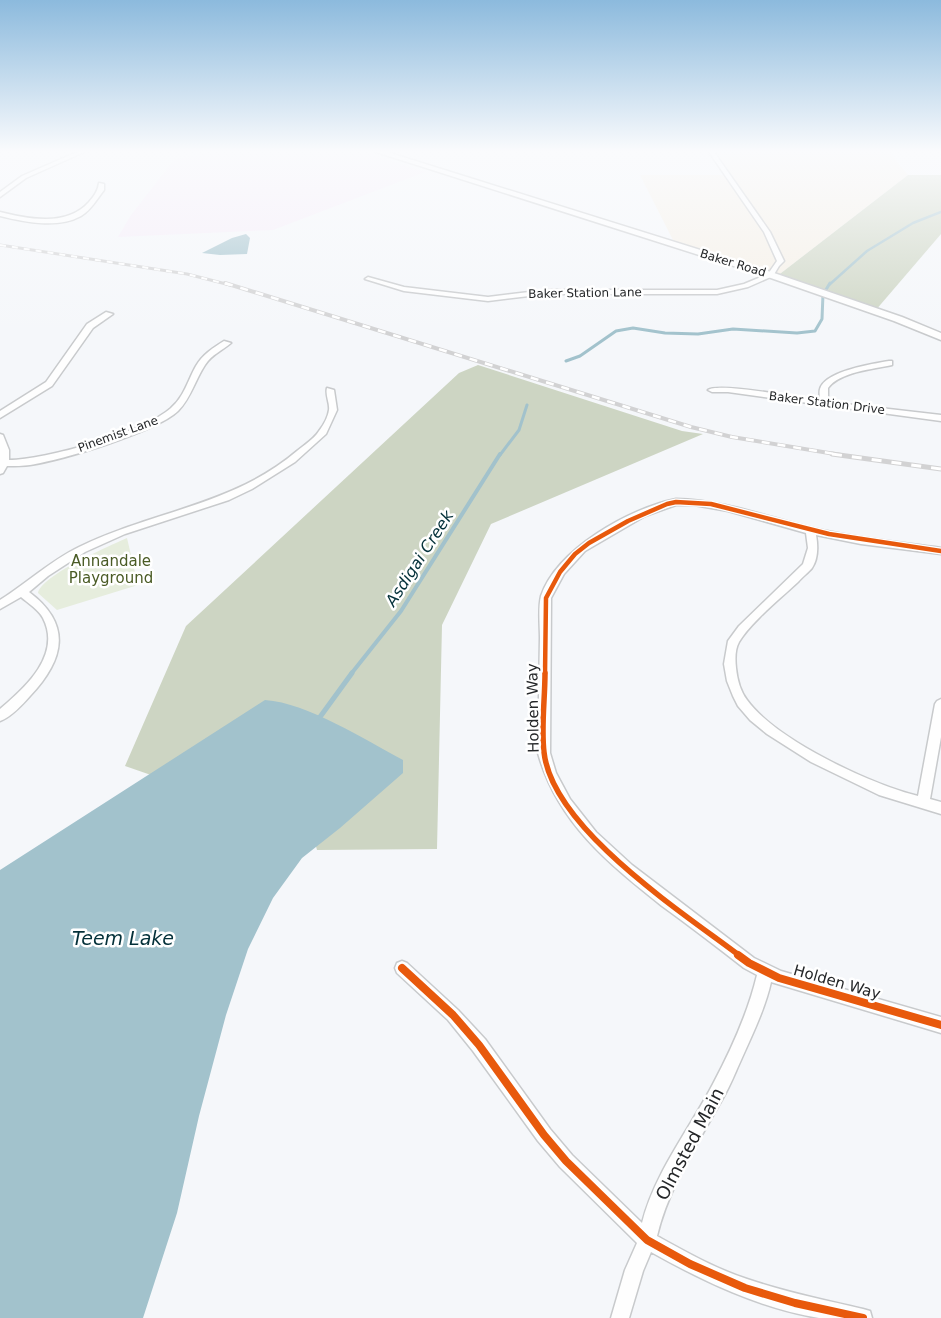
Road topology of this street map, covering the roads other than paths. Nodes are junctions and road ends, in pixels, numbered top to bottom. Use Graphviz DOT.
graph roads {
  1 [pos="0,214"];
  2 [pos="79,214"];
  3 [pos="578,214"];
  4 [pos="754,214"];
  5 [pos="771,275"];
  6 [pos="368,279"];
  7 [pos="109,314"];
  8 [pos="941,337"];
  9 [pos="227,343"];
  10 [pos="889,364"];
  11 [pos="330,390"];
  12 [pos="712,390"];
  13 [pos="824,404"];
  14 [pos="0,415"];
  15 [pos="941,418"];
  16 [pos="0,437"];
  17 [pos="2,467"];
  18 [pos="811,531"];
  19 [pos="941,551"];
  20 [pos="21,592"];
  21 [pos="0,605"];
  22 [pos="941,704"];
  23 [pos="0,716"];
  24 [pos="922,802"];
  25 [pos="941,808"];
  26 [pos="402,968"];
  27 [pos="765,973"];
  28 [pos="941,1025"];
  29 [pos="647,1240"];
  30 [pos="620,1318"];
  31 [pos="862,1318"];
  1 -- 2 [label="street"];
  3 -- 5 [label="main road, Baker Road"];
  4 -- 5 [label="street"];
  5 -- 6 [label="street, Baker Station Lane"];
  5 -- 8 [label="main road, Baker Road"];
  7 -- 14 [label="street"];
  9 -- 17 [label="street, Pinemist Lane"];
  10 -- 13 [label="street"];
  11 -- 20 [label="street"];
  12 -- 13 [label="street, Baker Station Drive"];
  13 -- 15 [label="street, Baker Station Drive"];
  16 -- 17 [label="street"];
  18 -- 19 [label="street, Holden Way"];
  18 -- 24 [label="street"];
  18 -- 27 [label="street, Holden Way"];
  20 -- 21 [label="street"];
  20 -- 23 [label="street"];
  22 -- 24 [label="street"];
  24 -- 25 [label="street"];
  26 -- 29 [label="street"];
  27 -- 28 [label="street, Holden Way"];
  27 -- 29 [label="street, Olmsted Main"];
  29 -- 30 [label="street, Olmsted Main"];
  29 -- 31 [label="street"];
}
